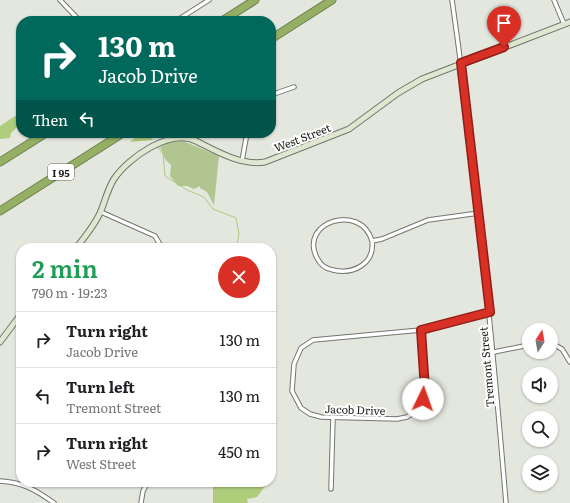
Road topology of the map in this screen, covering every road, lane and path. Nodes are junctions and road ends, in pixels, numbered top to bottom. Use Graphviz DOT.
graph roads {
  1 [pos="60,0"];
  2 [pos="209,0"];
  3 [pos="255,0"];
  4 [pos="332,0"];
  5 [pos="452,0"];
  6 [pos="554,0"];
  7 [pos="75,16"];
  8 [pos="184,16"];
  9 [pos="230,16"];
  10 [pos="570,22"];
  11 [pos="564,24"];
  12 [pos="276,35"];
  13 [pos="461,63"];
  14 [pos="294,87"];
  15 [pos="276,93"];
  16 [pos="38,138"];
  17 [pos="114,138"];
  18 [pos="246,138"];
  19 [pos="242,161"];
  20 [pos="0,162"];
  21 [pos="0,211"];
  22 [pos="101,212"];
  23 [pos="479,213"];
  24 [pos="372,241"];
  25 [pos="80,243"];
  26 [pos="159,243"];
  27 [pos="490,312"];
  28 [pos="16,321"];
  29 [pos="421,330"];
  30 [pos="0,342"];
  31 [pos="522,346"];
  32 [pos="558,347"];
  33 [pos="494,352"];
  34 [pos="570,362"];
  35 [pos="333,418"];
  36 [pos="0,480"];
  37 [pos="16,484"];
  38 [pos="30,487"];
  39 [pos="145,487"];
  40 [pos="331,489"];
  41 [pos="54,503"];
  42 [pos="141,503"];
  43 [pos="506,503"];
  1 -- 7 [label="street"];
  2 -- 8 [label="street"];
  3 -- 9 [label="highway"];
  4 -- 12 [label="highway"];
  5 -- 13 [label="street, Tremont Street"];
  6 -- 11 [label="street"];
  10 -- 11 [label="street, West Street"];
  11 -- 13 [label="street, West Street"];
  13 -- 19 [label="street, West Street"];
  13 -- 23 [label="street, Tremont Street"];
  14 -- 15 [label="street"];
  16 -- 20 [label="highway"];
  17 -- 21 [label="highway, I 95"];
  18 -- 19 [label="street"];
  19 -- 22 [label="street, West Street"];
  22 -- 25 [label="street, West Street"];
  22 -- 26 [label="street"];
  23 -- 24 [label="street"];
  23 -- 27 [label="street, Tremont Street"];
  24 -- 24 [label="street"];
  27 -- 29 [label="street, Jacob Drive"];
  27 -- 33 [label="street, Tremont Street"];
  28 -- 30 [label="street"];
  29 -- 35 [label="street, Jacob Drive"];
  29 -- 35 [label="street, Jacob Drive"];
  31 -- 33 [label="street"];
  32 -- 34 [label="street"];
  33 -- 43 [label="street, Tremont Street"];
  35 -- 40 [label="street"];
  36 -- 37 [label="street"];
  38 -- 41 [label="street"];
  39 -- 42 [label="street"];
}
